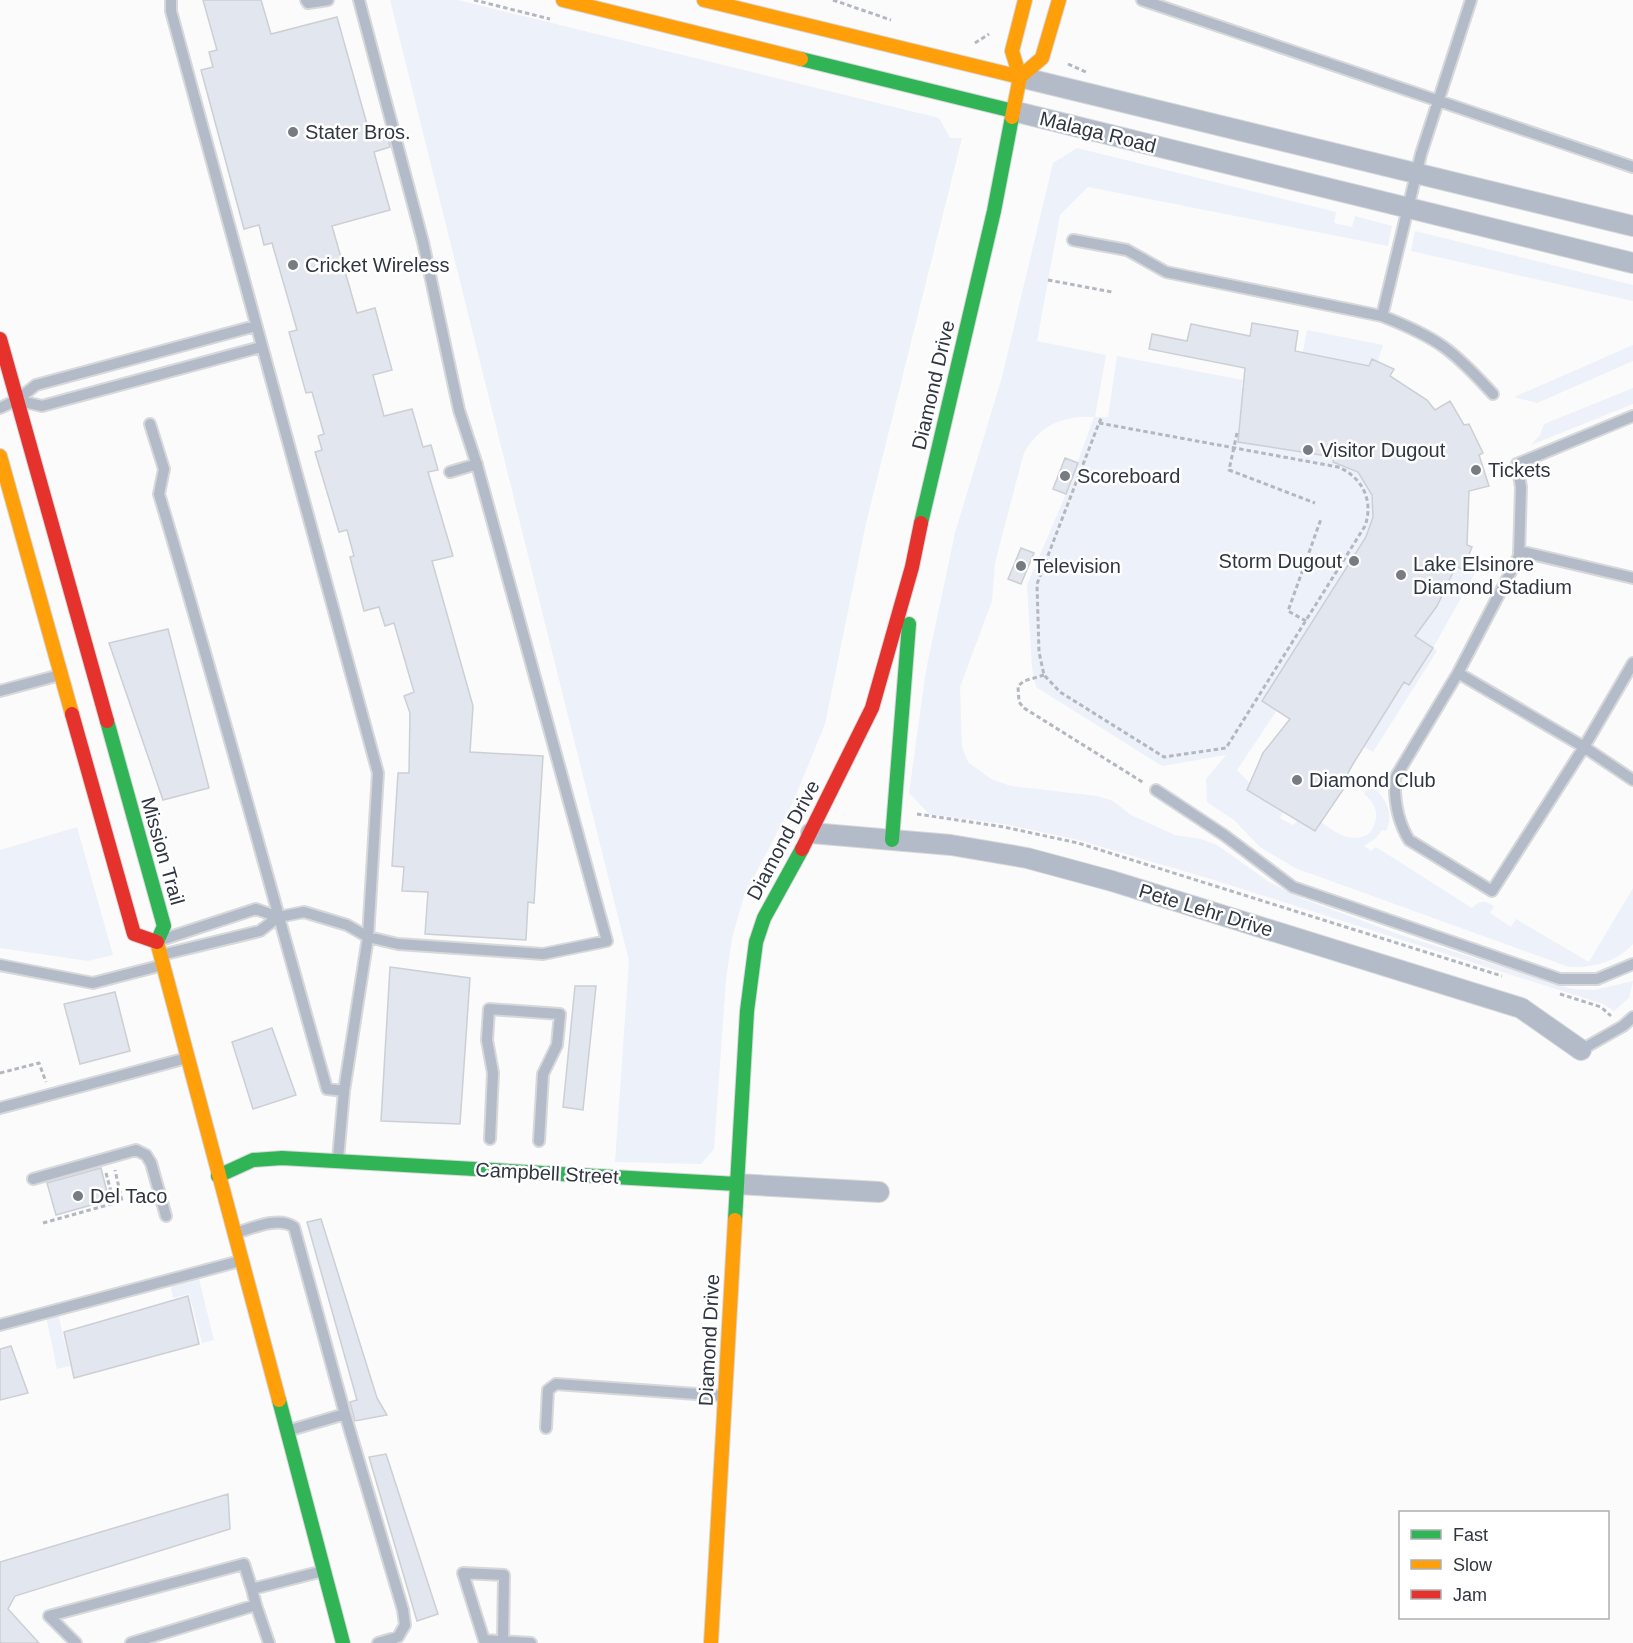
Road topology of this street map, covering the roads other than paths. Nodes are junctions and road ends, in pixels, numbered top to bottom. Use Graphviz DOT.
graph roads {
  1 [pos="171,0"];
  2 [pos="306,0"];
  3 [pos="328,0"];
  4 [pos="359,0"];
  5 [pos="563,0"];
  6 [pos="704,0"];
  7 [pos="1025,0"];
  8 [pos="1059,0"];
  9 [pos="1142,0"];
  10 [pos="1472,0"];
  11 [pos="1020,77"];
  12 [pos="1438,101"];
  13 [pos="1013,111"];
  14 [pos="1633,167"];
  15 [pos="1417,173"];
  16 [pos="1408,207"];
  17 [pos="1633,226"];
  18 [pos="1073,240"];
  19 [pos="1633,263"];
  20 [pos="1382,316"];
  21 [pos="255,326"];
  22 [pos="0,339"];
  23 [pos="261,346"];
  24 [pos="1493,394"];
  25 [pos="17,400"];
  26 [pos="0,408"];
  27 [pos="1633,416"];
  28 [pos="150,424"];
  29 [pos="0,456"];
  30 [pos="477,464"];
  31 [pos="450,472"];
  32 [pos="1519,551"];
  33 [pos="912,567"];
  34 [pos="1633,578"];
  35 [pos="1633,663"];
  36 [pos="1458,673"];
  37 [pos="61,675"];
  38 [pos="0,691"];
  39 [pos="1584,747"];
  40 [pos="1633,780"];
  41 [pos="1156,790"];
  42 [pos="811,833"];
  43 [pos="892,840"];
  44 [pos="278,917"];
  45 [pos="368,937"];
  46 [pos="160,954"];
  47 [pos="0,964"];
  48 [pos="1633,964"];
  49 [pos="1633,1017"];
  50 [pos="1581,1050"];
  51 [pos="187,1058"];
  52 [pos="344,1091"];
  53 [pos="0,1108"];
  54 [pos="490,1139"];
  55 [pos="539,1141"];
  56 [pos="338,1160"];
  57 [pos="218,1176"];
  58 [pos="33,1179"];
  59 [pos="737,1184"];
  60 [pos="879,1192"];
  61 [pos="166,1216"];
  62 [pos="233,1234"];
  63 [pos="240,1261"];
  64 [pos="0,1324"];
  65 [pos="725,1396"];
  66 [pos="345,1414"];
  67 [pos="546,1428"];
  68 [pos="286,1431"];
  69 [pos="323,1570"];
  70 [pos="252,1589"];
  71 [pos="256,1605"];
  72 [pos="503,1641"];
  73 [pos="76,1643"];
  74 [pos="131,1643"];
  75 [pos="269,1643"];
  76 [pos="343,1643"];
  77 [pos="378,1643"];
  78 [pos="531,1643"];
  79 [pos="711,1643"];
  1 -- 21 [label="lane"];
  2 -- 3 [label="lane"];
  4 -- 30 [label="lane"];
  5 -- 13 [label="street, Malaga Road"];
  6 -- 11 [label="street, Malaga Road"];
  7 -- 11 [label="street, Diamond Drive"];
  8 -- 11 [label="street"];
  9 -- 12 [label="lane"];
  10 -- 12 [label="lane"];
  11 -- 13 [label="street, Diamond Drive"];
  11 -- 15 [label="street, Malaga Road"];
  12 -- 14 [label="lane"];
  12 -- 15 [label="lane"];
  13 -- 16 [label="street, Malaga Road"];
  13 -- 33 [label="street, Diamond Drive"];
  15 -- 16 [label="lane"];
  15 -- 17 [label="street, Malaga Road"];
  16 -- 19 [label="street, Malaga Road"];
  16 -- 20 [label="lane"];
  18 -- 20 [label="lane"];
  20 -- 24 [label="lane"];
  21 -- 23 [label="lane"];
  21 -- 25 [label="lane"];
  22 -- 25 [label="street, Mission Trail"];
  23 -- 25 [label="lane"];
  23 -- 45 [label="lane"];
  25 -- 26 [label="lane"];
  25 -- 46 [label="street, Mission Trail"];
  27 -- 32 [label="lane"];
  28 -- 44 [label="lane"];
  29 -- 37 [label="street"];
  30 -- 31 [label="lane"];
  30 -- 45 [label="lane"];
  32 -- 34 [label="lane"];
  32 -- 36 [label="lane"];
  33 -- 42 [label="street, Diamond Drive"];
  33 -- 43 [label="street"];
  35 -- 39 [label="lane"];
  36 -- 39 [label="lane"];
  36 -- 39 [label="lane"];
  37 -- 38 [label="lane"];
  37 -- 46 [label="street"];
  39 -- 40 [label="lane"];
  41 -- 48 [label="lane"];
  42 -- 43 [label="street, Pete Lehr Drive"];
  42 -- 59 [label="street, Diamond Drive"];
  43 -- 50 [label="street, Pete Lehr Drive"];
  44 -- 45 [label="lane"];
  44 -- 46 [label="lane"];
  44 -- 46 [label="lane"];
  44 -- 52 [label="lane"];
  45 -- 52 [label="lane"];
  46 -- 47 [label="lane"];
  46 -- 51 [label="street"];
  49 -- 50 [label="lane"];
  51 -- 53 [label="lane"];
  51 -- 57 [label="street"];
  52 -- 56 [label="lane"];
  54 -- 55 [label="lane"];
  56 -- 57 [label="street, Campbell Street"];
  56 -- 59 [label="street, Campbell Street"];
  57 -- 62 [label="street"];
  58 -- 61 [label="lane"];
  59 -- 60 [label="street, Campbell Street"];
  59 -- 65 [label="street, Diamond Drive"];
  62 -- 63 [label="street"];
  62 -- 66 [label="lane"];
  63 -- 64 [label="lane"];
  63 -- 68 [label="street"];
  65 -- 67 [label="lane"];
  65 -- 79 [label="street, Diamond Drive"];
  66 -- 68 [label="lane"];
  66 -- 77 [label="lane"];
  68 -- 69 [label="street"];
  69 -- 70 [label="lane"];
  69 -- 76 [label="street"];
  70 -- 71 [label="lane"];
  70 -- 73 [label="lane"];
  71 -- 74 [label="lane"];
  71 -- 75 [label="lane"];
  72 -- 72 [label="lane"];
  72 -- 78 [label="lane"];
}
